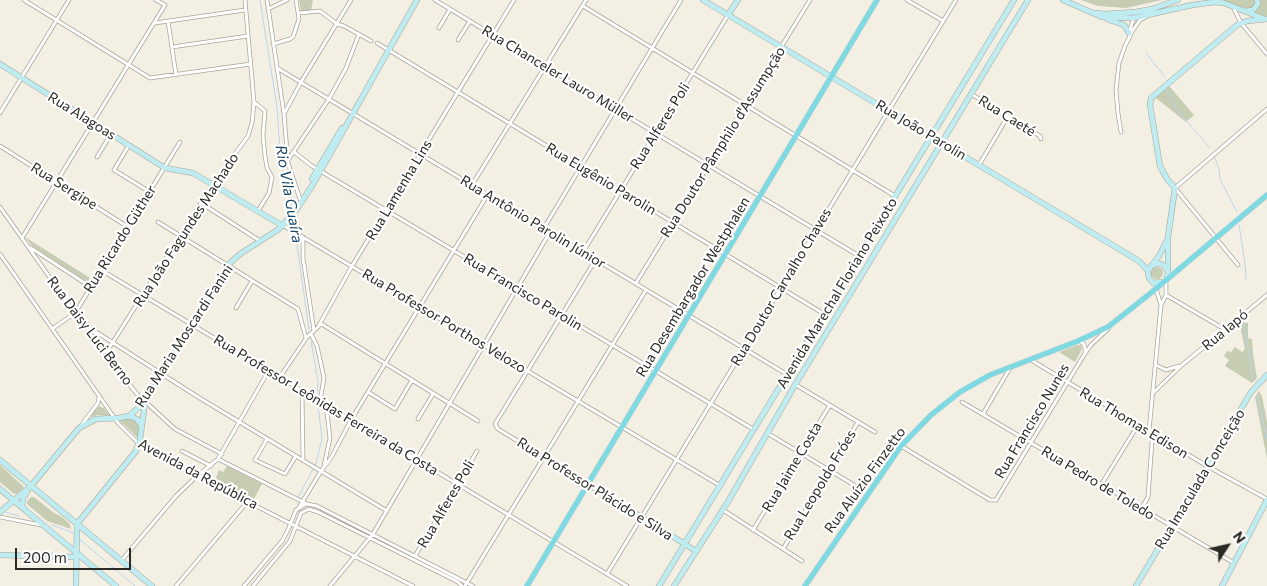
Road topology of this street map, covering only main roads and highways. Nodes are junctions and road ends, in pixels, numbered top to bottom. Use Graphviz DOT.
graph roads {
  1 [pos="417,0"];
  2 [pos="703,0"];
  3 [pos="738,0"];
  4 [pos="877,0"];
  5 [pos="1014,0"];
  6 [pos="1028,0"];
  7 [pos="1063,0"];
  8 [pos="1178,0"];
  9 [pos="1257,0"];
  10 [pos="1235,8"];
  11 [pos="1087,11"];
  12 [pos="728,15"];
  13 [pos="1135,15"];
  14 [pos="1102,17"];
  15 [pos="1267,19"];
  16 [pos="1129,33"];
  17 [pos="0,64"];
  18 [pos="831,77"];
  19 [pos="939,125"];
  20 [pos="949,130"];
  21 [pos="932,137"];
  22 [pos="942,143"];
  23 [pos="165,168"];
  24 [pos="1267,195"];
  25 [pos="283,226"];
  26 [pos="1168,237"];
  27 [pos="1139,261"];
  28 [pos="1154,264"];
  29 [pos="1168,270"];
  30 [pos="1148,271"];
  31 [pos="1164,281"];
  32 [pos="1116,321"];
  33 [pos="1267,375"];
  34 [pos="145,402"];
  35 [pos="129,416"];
  36 [pos="142,426"];
  37 [pos="0,460"];
  38 [pos="588,484"];
  39 [pos="31,486"];
  40 [pos="0,489"];
  41 [pos="13,500"];
  42 [pos="1267,500"];
  43 [pos="22,507"];
  44 [pos="1,508"];
  45 [pos="77,527"];
  46 [pos="685,544"];
  47 [pos="696,550"];
  48 [pos="76,552"];
  49 [pos="679,553"];
  50 [pos="0,556"];
  51 [pos="691,560"];
  52 [pos="76,586"];
  53 [pos="116,586"];
  54 [pos="152,586"];
  55 [pos="527,586"];
  56 [pos="659,586"];
  57 [pos="674,586"];
  58 [pos="805,586"];
  59 [pos="1136,586"];
  60 [pos="1222,586"];
  1 -- 25 [label="main road, Rua Maria Moscardi Fanini"];
  2 -- 12 [label="main road, Rua João Parolin"];
  3 -- 12 [label="main road, Rua Alferes Poli"];
  4 -- 18 [label="main road, Rua Desembargador Westphalen"];
  5 -- 19 [label="main road, Avenida Marechal Floriano Peixoto"];
  6 -- 20 [label="main road, Avenida Marechal Floriano Peixoto"];
  7 -- 11 [label="main road"];
  8 -- 13 [label="main road"];
  9 -- 10 [label="main road"];
  10 -- 13 [label="main road"];
  10 -- 15 [label="main road"];
  11 -- 13 [label="main road"];
  11 -- 14 [label="main road"];
  12 -- 18 [label="main road, Rua João Parolin"];
  13 -- 14 [label="main road"];
  14 -- 16 [label="main road"];
  15 -- 26 [label="main road"];
  17 -- 23 [label="main road, Rua Alagoas"];
  18 -- 21 [label="main road, Rua João Parolin"];
  18 -- 38 [label="main road, Rua Desembargador Westphalen"];
  19 -- 20 [label="main road"];
  19 -- 21 [label="main road, Avenida Marechal Floriano Peixoto"];
  20 -- 22 [label="main road, Avenida Marechal Floriano Peixoto"];
  21 -- 22 [label="main road, Rua João Parolin"];
  21 -- 46 [label="main road, Avenida Marechal Floriano Peixoto"];
  22 -- 27 [label="main road, Rua João Parolin"];
  22 -- 47 [label="main road, Avenida Marechal Floriano Peixoto"];
  23 -- 25 [label="main road, Rua Professor Porthos Velozo"];
  24 -- 31 [label="main road, Rua Francisco Nunes"];
  25 -- 34 [label="main road, Rua Maria Moscardi Fanini"];
  26 -- 28 [label="main road"];
  26 -- 29 [label="main road"];
  27 -- 28 [label="main road, Rua João Parolin"];
  27 -- 30 [label="main road, Rua João Parolin"];
  28 -- 29 [label="main road"];
  28 -- 30 [label="main road"];
  29 -- 31 [label="main road"];
  30 -- 31 [label="main road"];
  31 -- 32 [label="main road, Rua Francisco Nunes"];
  32 -- 58 [label="main road, Rua Aluízio Finzetto"];
  33 -- 59 [label="main road, Rua Imaculada Conceição"];
  34 -- 35 [label="main road, Rua Maria Moscardi Fanini"];
  34 -- 36 [label="main road"];
  35 -- 36 [label="main road"];
  35 -- 39 [label="main road, Rua Maria Moscardi Fanini"];
  36 -- 45 [label="main road"];
  37 -- 39 [label="main road"];
  38 -- 46 [label="main road, Rua Professor Plácido e Silva"];
  38 -- 55 [label="main road, Rua Desembargador Westphalen"];
  39 -- 41 [label="main road"];
  39 -- 43 [label="main road"];
  39 -- 45 [label="main road"];
  40 -- 41 [label="main road"];
  41 -- 43 [label="main road"];
  41 -- 44 [label="main road"];
  42 -- 60 [label="main road"];
  43 -- 48 [label="main road"];
  45 -- 48 [label="main road"];
  45 -- 54 [label="main road"];
  46 -- 47 [label="main road, Rua Professor Plácido e Silva"];
  46 -- 49 [label="main road, Avenida Marechal Floriano Peixoto"];
  47 -- 51 [label="main road, Avenida Marechal Floriano Peixoto"];
  48 -- 50 [label="main road"];
  48 -- 52 [label="main road"];
  48 -- 53 [label="main road"];
  49 -- 51 [label="main road"];
  49 -- 56 [label="main road, Avenida Marechal Floriano Peixoto"];
  51 -- 57 [label="main road, Avenida Marechal Floriano Peixoto"];
}
